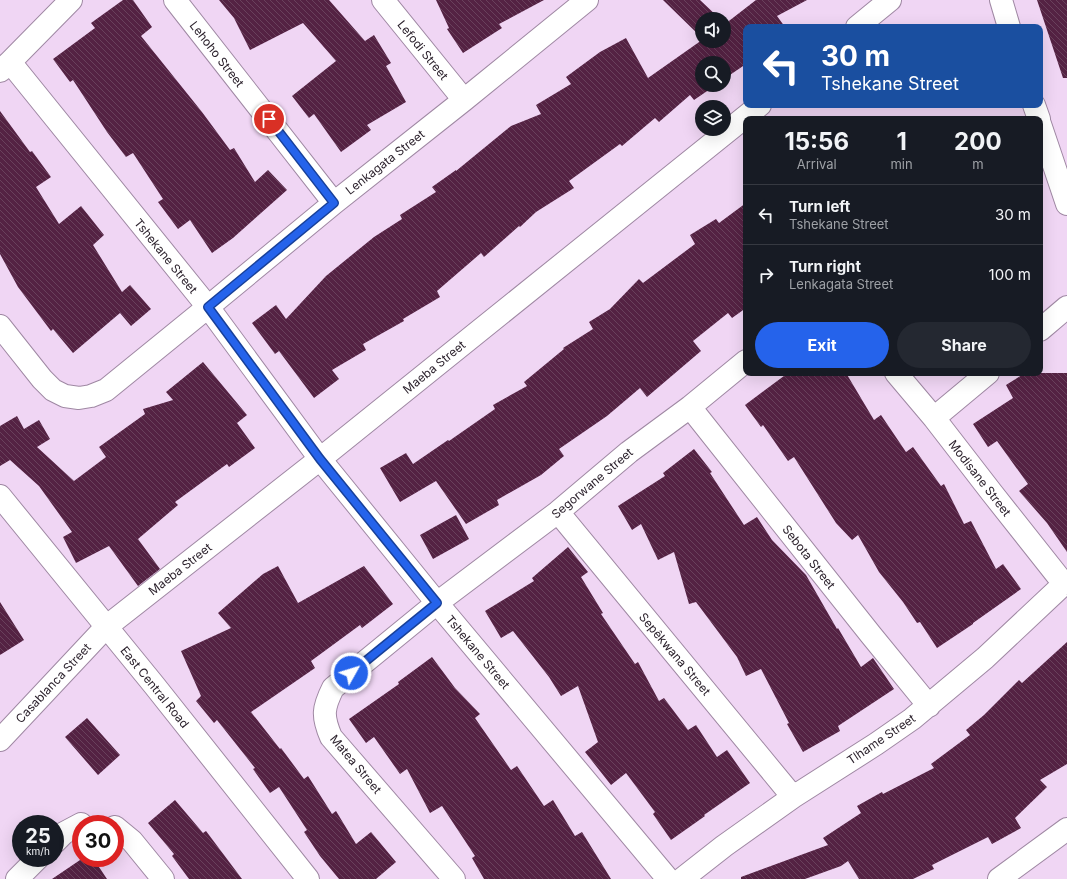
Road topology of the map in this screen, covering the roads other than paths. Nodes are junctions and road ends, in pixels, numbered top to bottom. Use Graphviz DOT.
graph roads {
  1 [pos="71,0"];
  2 [pos="175,0"];
  3 [pos="383,0"];
  4 [pos="587,0"];
  5 [pos="890,0"];
  6 [pos="1001,0"];
  7 [pos="861,24"];
  8 [pos="1008,24"];
  9 [pos="5,67"];
  10 [pos="464,100"];
  11 [pos="756,108"];
  12 [pos="746,116"];
  13 [pos="743,119"];
  14 [pos="1043,133"];
  15 [pos="334,203"];
  16 [pos="1067,204"];
  17 [pos="208,307"];
  18 [pos="1067,307"];
  19 [pos="0,326"];
  20 [pos="1043,327"];
  21 [pos="743,364"];
  22 [pos="899,376"];
  23 [pos="984,376"];
  24 [pos="690,408"];
  25 [pos="934,418"];
  26 [pos="320,459"];
  27 [pos="0,496"];
  28 [pos="558,512"];
  29 [pos="1066,582"];
  30 [pos="437,603"];
  31 [pos="106,627"];
  32 [pos="929,706"];
  33 [pos="0,740"];
  34 [pos="793,796"];
  35 [pos="1067,829"];
  36 [pos="124,834"];
  37 [pos="29,867"];
  38 [pos="17,879"];
  39 [pos="163,879"];
  40 [pos="308,879"];
  41 [pos="454,879"];
  42 [pos="668,879"];
  43 [pos="682,879"];
  44 [pos="999,879"];
  1 -- 9 [label="street"];
  2 -- 15 [label="street, Lehoho Street"];
  3 -- 10 [label="street, Lefodi Street"];
  4 -- 10 [label="street, Lenkagata Street"];
  5 -- 7 [label="street"];
  6 -- 8 [label="street"];
  9 -- 17 [label="street, Tshekane Street"];
  10 -- 15 [label="street, Lenkagata Street"];
  11 -- 12 [label="street, Maeba Street"];
  13 -- 26 [label="street, Maeba Street"];
  14 -- 16 [label="street"];
  15 -- 17 [label="street, Lenkagata Street"];
  17 -- 19 [label="street, Lenkagata Street"];
  17 -- 26 [label="street, Tshekane Street"];
  18 -- 20 [label="street"];
  21 -- 24 [label="street, Segorwane Street"];
  22 -- 25 [label="street, Modisane Street"];
  23 -- 25 [label="street"];
  24 -- 28 [label="street, Segorwane Street"];
  24 -- 32 [label="street, Sebota Street"];
  25 -- 29 [label="street, Modisane Street"];
  26 -- 30 [label="street, Tshekane Street"];
  26 -- 31 [label="street, Maeba Street"];
  27 -- 31 [label="street, East Central Road"];
  28 -- 30 [label="street, Segorwane Street"];
  28 -- 34 [label="street, Sepêkwana Street"];
  29 -- 32 [label="street, Tlhame Street"];
  30 -- 41 [label="street, Matea Street"];
  30 -- 42 [label="street, Tshekane Street"];
  31 -- 33 [label="street, Casablanca Street"];
  31 -- 40 [label="street, East Central Road"];
  32 -- 34 [label="street, Tlhame Street"];
  34 -- 43 [label="street, Tlhame Street"];
  35 -- 44 [label="street"];
  36 -- 39 [label="street"];
  37 -- 38 [label="street"];
}
